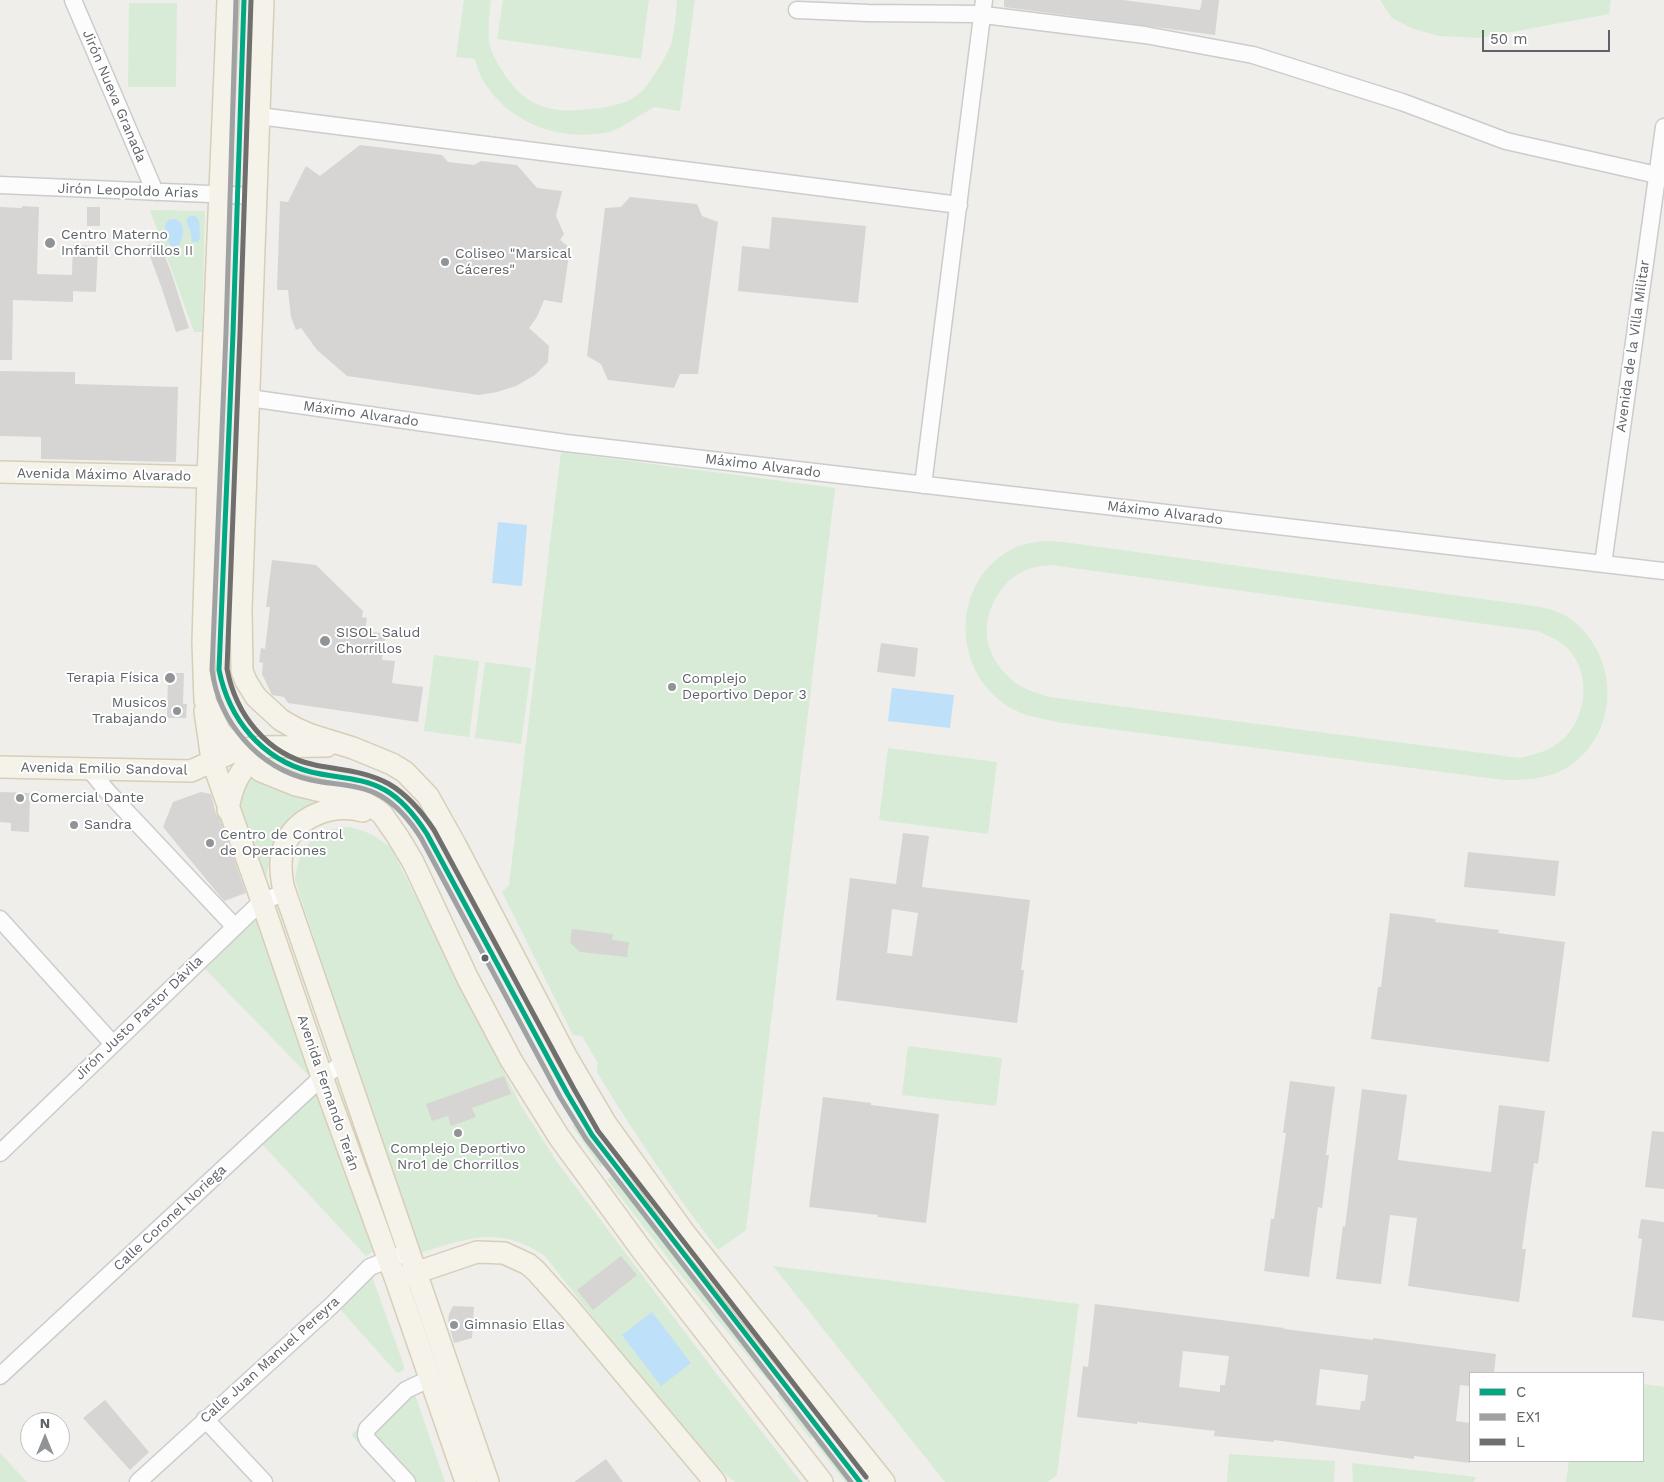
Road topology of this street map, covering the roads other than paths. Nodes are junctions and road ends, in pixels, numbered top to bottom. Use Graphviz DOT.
graph roads {
  1 [pos="73,0"];
  2 [pos="228,0"];
  3 [pos="263,0"];
  4 [pos="984,8"];
  5 [pos="797,10"];
  6 [pos="259,116"];
  7 [pos="1664,127"];
  8 [pos="1657,176"];
  9 [pos="0,185"];
  10 [pos="154,192"];
  11 [pos="220,195"];
  12 [pos="256,196"];
  13 [pos="959,205"];
  14 [pos="249,398"];
  15 [pos="0,472"];
  16 [pos="208,477"];
  17 [pos="923,485"];
  18 [pos="1603,564"];
  19 [pos="1664,571"];
  20 [pos="205,701"];
  21 [pos="353,748"];
  22 [pos="249,753"];
  23 [pos="212,760"];
  24 [pos="0,767"];
  25 [pos="90,770"];
  26 [pos="228,810"];
  27 [pos="391,827"];
  28 [pos="284,893"];
  29 [pos="262,901"];
  30 [pos="0,919"];
  31 [pos="235,927"];
  32 [pos="113,1044"];
  33 [pos="344,1063"];
  34 [pos="322,1077"];
  35 [pos="0,1152"];
  36 [pos="410,1252"];
  37 [pos="388,1259"];
  38 [pos="417,1272"];
  39 [pos="396,1280"];
  40 [pos="0,1376"];
  41 [pos="430,1378"];
  42 [pos="205,1419"];
  43 [pos="138,1482"];
  44 [pos="264,1482"];
  45 [pos="407,1482"];
  46 [pos="466,1482"];
  47 [pos="488,1482"];
  48 [pos="715,1482"];
  49 [pos="822,1482"];
  50 [pos="884,1482"];
  1 -- 10 [label="street, Jirón Nueva Granada"];
  2 -- 11 [label="main road, Avenida Fernando Terán"];
  3 -- 6 [label="main road"];
  4 -- 5 [label="street"];
  4 -- 8 [label="street"];
  4 -- 13 [label="street"];
  6 -- 12 [label="main road"];
  6 -- 13 [label="street"];
  7 -- 8 [label="street, Avenida de la Villa Militar"];
  8 -- 18 [label="street, Avenida de la Villa Militar"];
  9 -- 10 [label="street, Jirón Leopoldo Arias"];
  10 -- 11 [label="street, Jirón Leopoldo Arias"];
  11 -- 12 [label="street, Jirón Leopoldo Arias"];
  11 -- 16 [label="main road, Avenida Fernando Terán"];
  12 -- 14 [label="main road"];
  13 -- 17 [label="street"];
  14 -- 17 [label="street, Máximo Alvarado"];
  14 -- 21 [label="main road"];
  15 -- 16 [label="main road, Avenida Máximo Alvarado"];
  16 -- 20 [label="main road, Avenida Fernando Terán"];
  17 -- 18 [label="street, Máximo Alvarado"];
  18 -- 19 [label="street, Máximo Alvarado"];
  20 -- 22 [label="main road"];
  20 -- 23 [label="main road, Avenida Fernando Terán"];
  21 -- 22 [label="main road, Avenida Emilio Sandoval"];
  21 -- 50 [label="main road"];
  22 -- 23 [label="main road, Avenida Emilio Sandoval"];
  22 -- 26 [label="main road"];
  22 -- 27 [label="main road"];
  23 -- 25 [label="main road, Avenida Emilio Sandoval"];
  23 -- 26 [label="main road, Avenida Fernando Terán"];
  24 -- 25 [label="main road, Avenida Emilio Sandoval"];
  25 -- 31 [label="street"];
  26 -- 29 [label="main road, Avenida Fernando Terán"];
  27 -- 28 [label="main road, Avenida Fernando Terán"];
  27 -- 49 [label="main road"];
  28 -- 29 [label="street, Jirón Justo Pastor Dávila"];
  28 -- 33 [label="main road, Avenida Fernando Terán"];
  29 -- 31 [label="street, Jirón Justo Pastor Dávila"];
  29 -- 34 [label="main road, Avenida Fernando Terán"];
  30 -- 32 [label="street"];
  31 -- 32 [label="street, Jirón Justo Pastor Dávila"];
  32 -- 35 [label="street, Jirón Justo Pastor Dávila"];
  33 -- 34 [label="street, Calle Coronel Noriega"];
  33 -- 36 [label="main road, Avenida Fernando Terán"];
  34 -- 37 [label="main road, Avenida Fernando Terán"];
  34 -- 40 [label="street, Calle Coronel Noriega"];
  36 -- 37 [label="street, Calle Juan Manuel Pereyra"];
  36 -- 38 [label="main road, Avenida Fernando Terán"];
  37 -- 39 [label="main road, Avenida Fernando Terán"];
  37 -- 42 [label="street, Calle Juan Manuel Pereyra"];
  38 -- 39 [label="main road"];
  38 -- 47 [label="main road, Avenida Fernando Terán"];
  38 -- 48 [label="main road"];
  39 -- 41 [label="main road, Avenida Fernando Terán"];
  41 -- 45 [label="street"];
  41 -- 46 [label="main road, Avenida Fernando Terán"];
  42 -- 43 [label="street, Calle Juan Manuel Pereyra"];
  42 -- 44 [label="street"];
}
